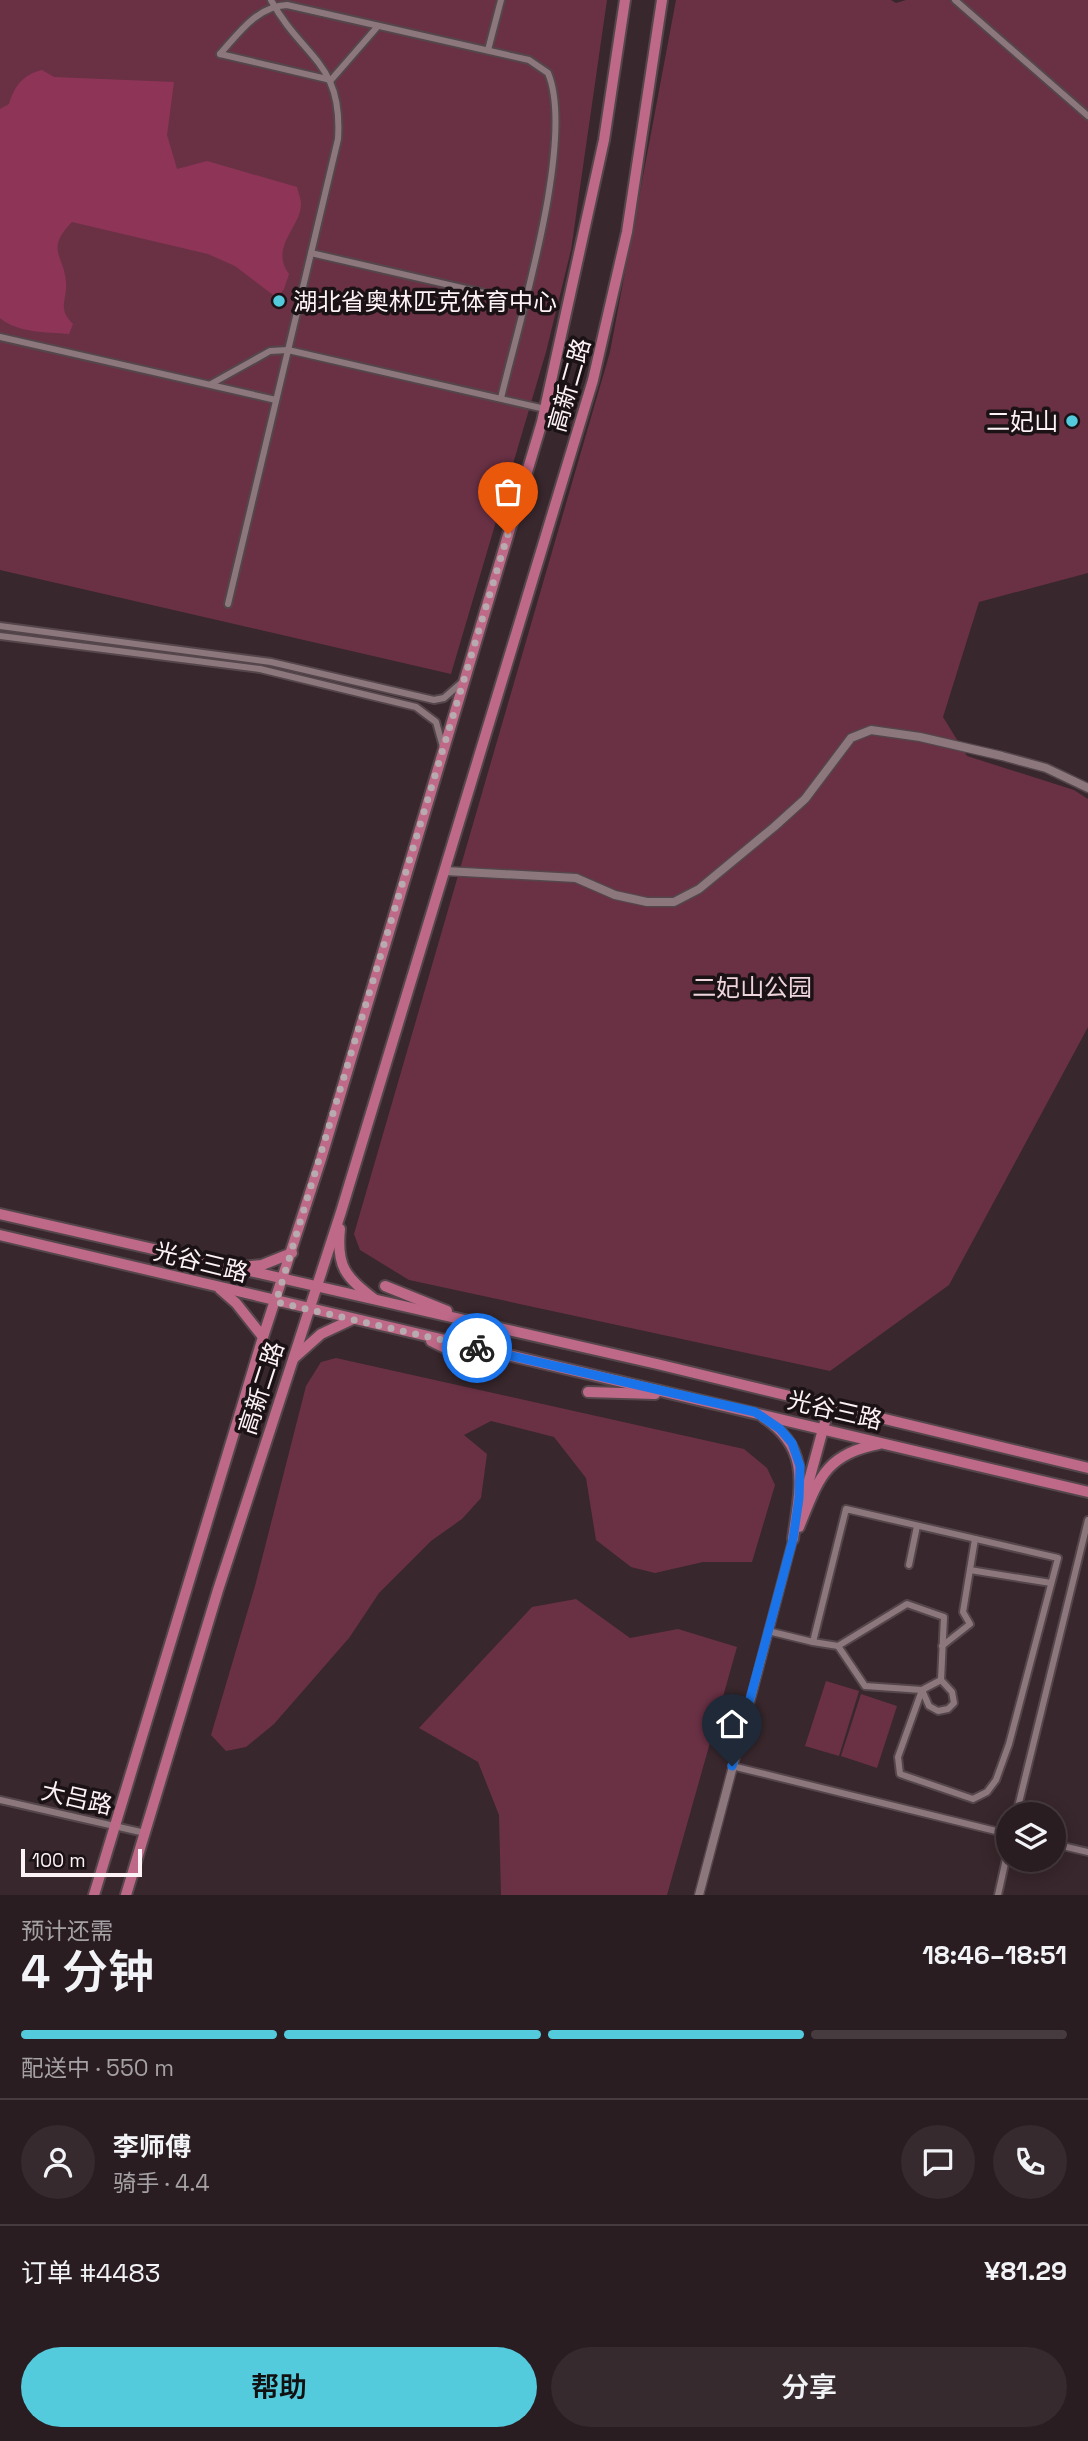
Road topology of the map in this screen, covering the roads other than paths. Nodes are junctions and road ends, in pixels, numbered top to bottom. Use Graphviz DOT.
graph roads {
  1 [pos="501,0"];
  2 [pos="625,0"];
  3 [pos="662,0"];
  4 [pos="955,0"];
  5 [pos="272,3"];
  6 [pos="378,26"];
  7 [pos="488,50"];
  8 [pos="331,80"];
  9 [pos="1088,116"];
  10 [pos="311,253"];
  11 [pos="523,302"];
  12 [pos="0,337"];
  13 [pos="288,350"];
  14 [pos="211,384"];
  15 [pos="501,398"];
  16 [pos="276,400"];
  17 [pos="545,409"];
  18 [pos="228,604"];
  19 [pos="0,626"];
  20 [pos="0,636"];
  21 [pos="466,677"];
  22 [pos="443,747"];
  23 [pos="1088,788"];
  24 [pos="444,871"];
  25 [pos="341,1212"];
  26 [pos="0,1214"];
  27 [pos="0,1235"];
  28 [pos="292,1253"];
  29 [pos="235,1268"];
  30 [pos="284,1281"];
  31 [pos="385,1286"];
  32 [pos="218,1287"];
  33 [pos="315,1288"];
  34 [pos="377,1301"];
  35 [pos="276,1302"];
  36 [pos="310,1308"];
  37 [pos="353,1318"];
  38 [pos="479,1323"];
  39 [pos="413,1332"];
  40 [pos="263,1337"];
  41 [pos="290,1363"];
  42 [pos="492,1371"];
  43 [pos="588,1392"];
  44 [pos="678,1394"];
  45 [pos="829,1407"];
  46 [pos="755,1412"];
  47 [pos="823,1429"];
  48 [pos="885,1443"];
  49 [pos="1088,1468"];
  50 [pos="1088,1492"];
  51 [pos="1088,1520"];
  52 [pos="917,1525"];
  53 [pos="793,1539"];
  54 [pos="975,1539"];
  55 [pos="909,1565"];
  56 [pos="970,1570"];
  57 [pos="1051,1583"];
  58 [pos="768,1631"];
  59 [pos="813,1642"];
  60 [pos="838,1646"];
  61 [pos="942,1646"];
  62 [pos="940,1680"];
  63 [pos="922,1690"];
  64 [pos="732,1766"];
  65 [pos="0,1800"];
  66 [pos="1019,1802"];
  67 [pos="115,1826"];
  68 [pos="996,1831"];
  69 [pos="145,1833"];
  70 [pos="1066,1847"];
  71 [pos="1088,1852"];
  72 [pos="1003,1872"];
  73 [pos="94,1895"];
  74 [pos="126,1895"];
  75 [pos="699,1895"];
  76 [pos="998,1895"];
  1 -- 7 [label="street"];
  2 -- 17 [label="main road, 高新二路"];
  3 -- 24 [label="main road, 高新二路"];
  4 -- 9 [label="street"];
  5 -- 6 [label="street"];
  5 -- 8 [label="street"];
  5 -- 8 [label="street"];
  6 -- 7 [label="street"];
  6 -- 8 [label="street"];
  7 -- 11 [label="street"];
  8 -- 10 [label="street"];
  10 -- 11 [label="street"];
  10 -- 13 [label="street"];
  11 -- 15 [label="street"];
  12 -- 14 [label="street"];
  13 -- 14 [label="street"];
  13 -- 15 [label="street"];
  13 -- 16 [label="street"];
  14 -- 16 [label="street"];
  15 -- 17 [label="street"];
  16 -- 18 [label="street"];
  17 -- 21 [label="main road, 高新二路"];
  19 -- 21 [label="street"];
  20 -- 22 [label="street"];
  21 -- 22 [label="main road, 高新二路"];
  22 -- 28 [label="main road, 高新二路"];
  23 -- 24 [label="street"];
  24 -- 25 [label="main road, 高新二路"];
  25 -- 33 [label="main road, 高新二路"];
  25 -- 34 [label="main road"];
  26 -- 29 [label="main road, 光谷三路"];
  27 -- 32 [label="main road, 光谷三路"];
  28 -- 29 [label="main road"];
  28 -- 30 [label="main road, 高新二路"];
  29 -- 30 [label="main road, 光谷三路"];
  30 -- 33 [label="main road, 光谷三路"];
  30 -- 35 [label="main road, 高新二路"];
  31 -- 38 [label="main road"];
  32 -- 35 [label="main road, 光谷三路"];
  32 -- 40 [label="main road"];
  33 -- 34 [label="main road, 光谷三路"];
  33 -- 36 [label="main road, 高新二路"];
  34 -- 38 [label="main road, 光谷三路"];
  35 -- 36 [label="main road, 光谷三路"];
  35 -- 40 [label="main road, 高新二路"];
  36 -- 37 [label="main road, 光谷三路"];
  36 -- 41 [label="main road, 高新二路"];
  37 -- 39 [label="main road, 光谷三路"];
  37 -- 41 [label="main road"];
  38 -- 45 [label="main road, 光谷三路"];
  39 -- 42 [label="main road"];
  39 -- 44 [label="main road, 光谷三路"];
  40 -- 67 [label="main road, 高新二路"];
  41 -- 69 [label="main road, 高新二路"];
  43 -- 44 [label="main road"];
  44 -- 46 [label="main road, 光谷三路"];
  45 -- 47 [label="main road"];
  45 -- 49 [label="main road, 光谷三路"];
  46 -- 47 [label="main road, 光谷三路"];
  46 -- 53 [label="main road"];
  47 -- 48 [label="main road, 光谷三路"];
  47 -- 53 [label="main road"];
  48 -- 50 [label="main road, 光谷三路"];
  48 -- 53 [label="main road"];
  51 -- 66 [label="street"];
  52 -- 54 [label="street"];
  52 -- 55 [label="street"];
  52 -- 59 [label="street"];
  53 -- 58 [label="street"];
  54 -- 56 [label="street"];
  54 -- 57 [label="street"];
  56 -- 57 [label="street"];
  56 -- 61 [label="street"];
  57 -- 63 [label="street"];
  58 -- 59 [label="street"];
  58 -- 64 [label="street"];
  59 -- 60 [label="street"];
  60 -- 61 [label="street"];
  60 -- 63 [label="street"];
  61 -- 62 [label="street"];
  62 -- 63 [label="street"];
  62 -- 63 [label="street"];
  64 -- 68 [label="street"];
  64 -- 75 [label="street"];
  65 -- 67 [label="street, 大吕路"];
  67 -- 69 [label="street, 大吕路"];
  67 -- 73 [label="main road, 高新二路"];
  69 -- 74 [label="main road, 高新二路"];
  70 -- 71 [label="street"];
  72 -- 76 [label="street"];
}
